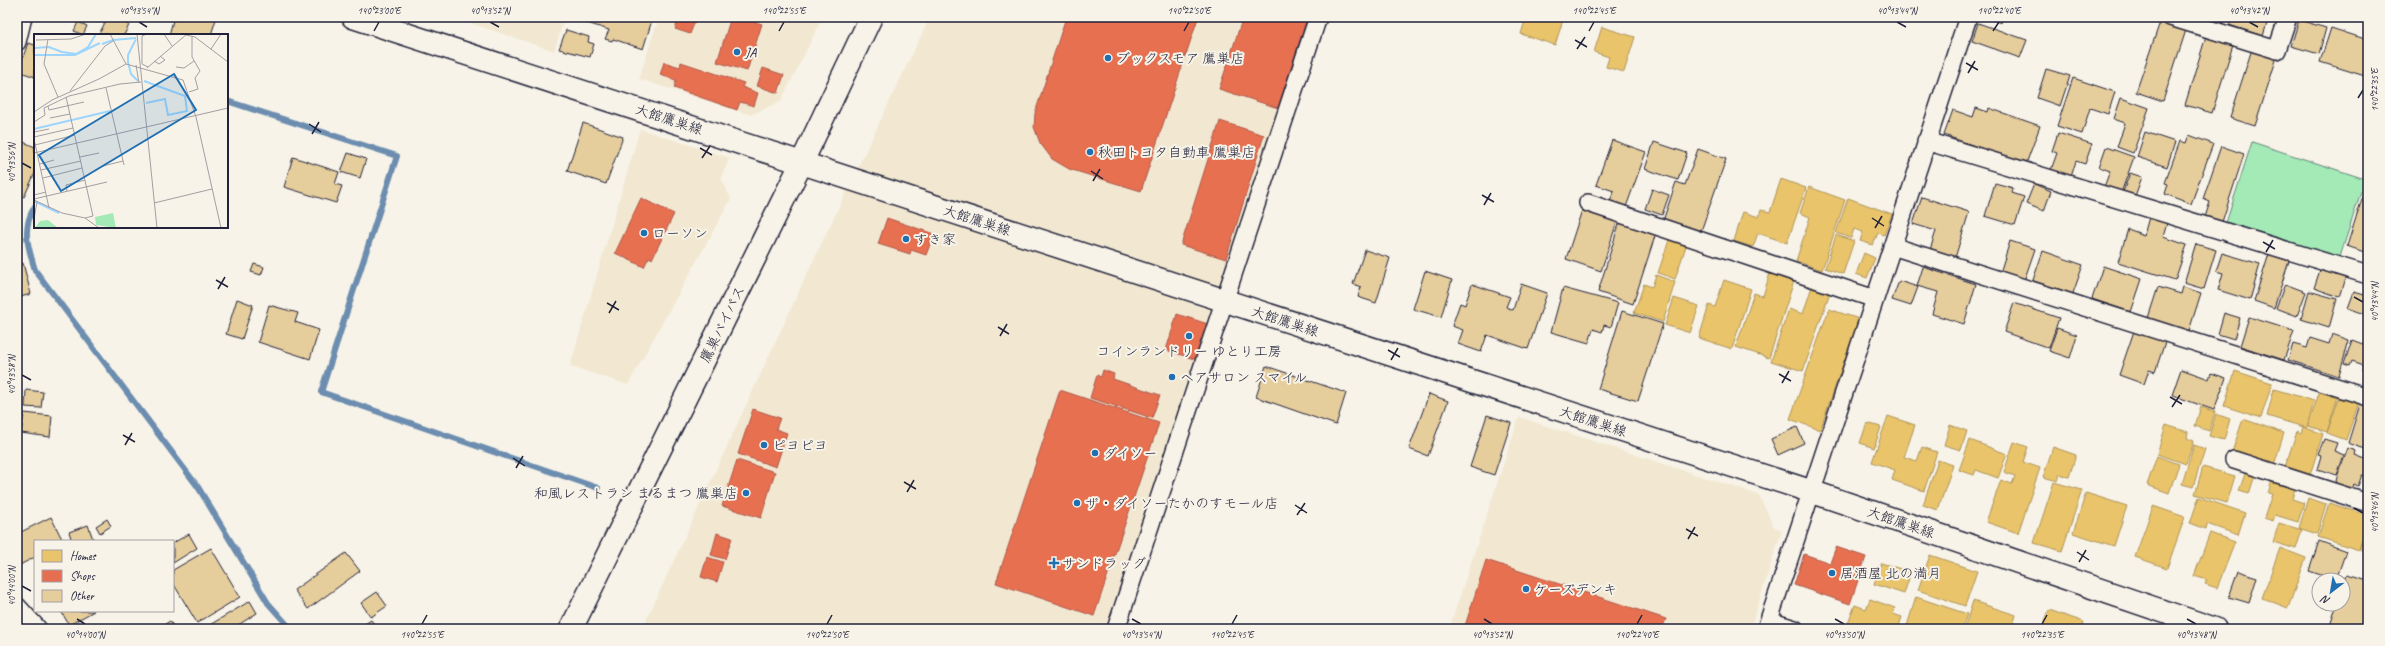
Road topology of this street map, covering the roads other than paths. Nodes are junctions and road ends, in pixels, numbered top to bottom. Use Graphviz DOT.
graph roads {
  1 [pos="353,17"];
  2 [pos="871,17"];
  3 [pos="1318,17"];
  4 [pos="1968,17"];
  5 [pos="2170,17"];
  6 [pos="2288,17"];
  7 [pos="1926,141"];
  8 [pos="802,162"];
  9 [pos="1588,203"];
  10 [pos="1892,246"];
  11 [pos="2368,275"];
  12 [pos="1875,298"];
  13 [pos="1226,302"];
  14 [pos="2368,397"];
  15 [pos="2234,460"];
  16 [pos="1810,491"];
  17 [pos="2368,503"];
  18 [pos="17,606"];
  19 [pos="1768,625"];
  20 [pos="38,629"];
  21 [pos="571,629"];
  22 [pos="1116,629"];
  23 [pos="1795,629"];
  24 [pos="2215,629"];
  1 -- 8 [label="main road, 大館鷹巣線"];
  2 -- 8 [label="main road, 鷹巣バイパス"];
  3 -- 13 [label="street"];
  4 -- 7 [label="street"];
  5 -- 6 [label="street"];
  7 -- 10 [label="street"];
  7 -- 11 [label="street"];
  8 -- 13 [label="main road, 大館鷹巣線"];
  8 -- 21 [label="main road, 鷹巣バイパス"];
  9 -- 12 [label="street"];
  10 -- 12 [label="street"];
  10 -- 14 [label="street"];
  12 -- 16 [label="street"];
  13 -- 16 [label="main road, 大館鷹巣線"];
  13 -- 22 [label="street"];
  15 -- 17 [label="street"];
  16 -- 19 [label="street"];
  16 -- 24 [label="main road, 大館鷹巣線"];
  18 -- 20 [label="street"];
  19 -- 23 [label="street"];
}
